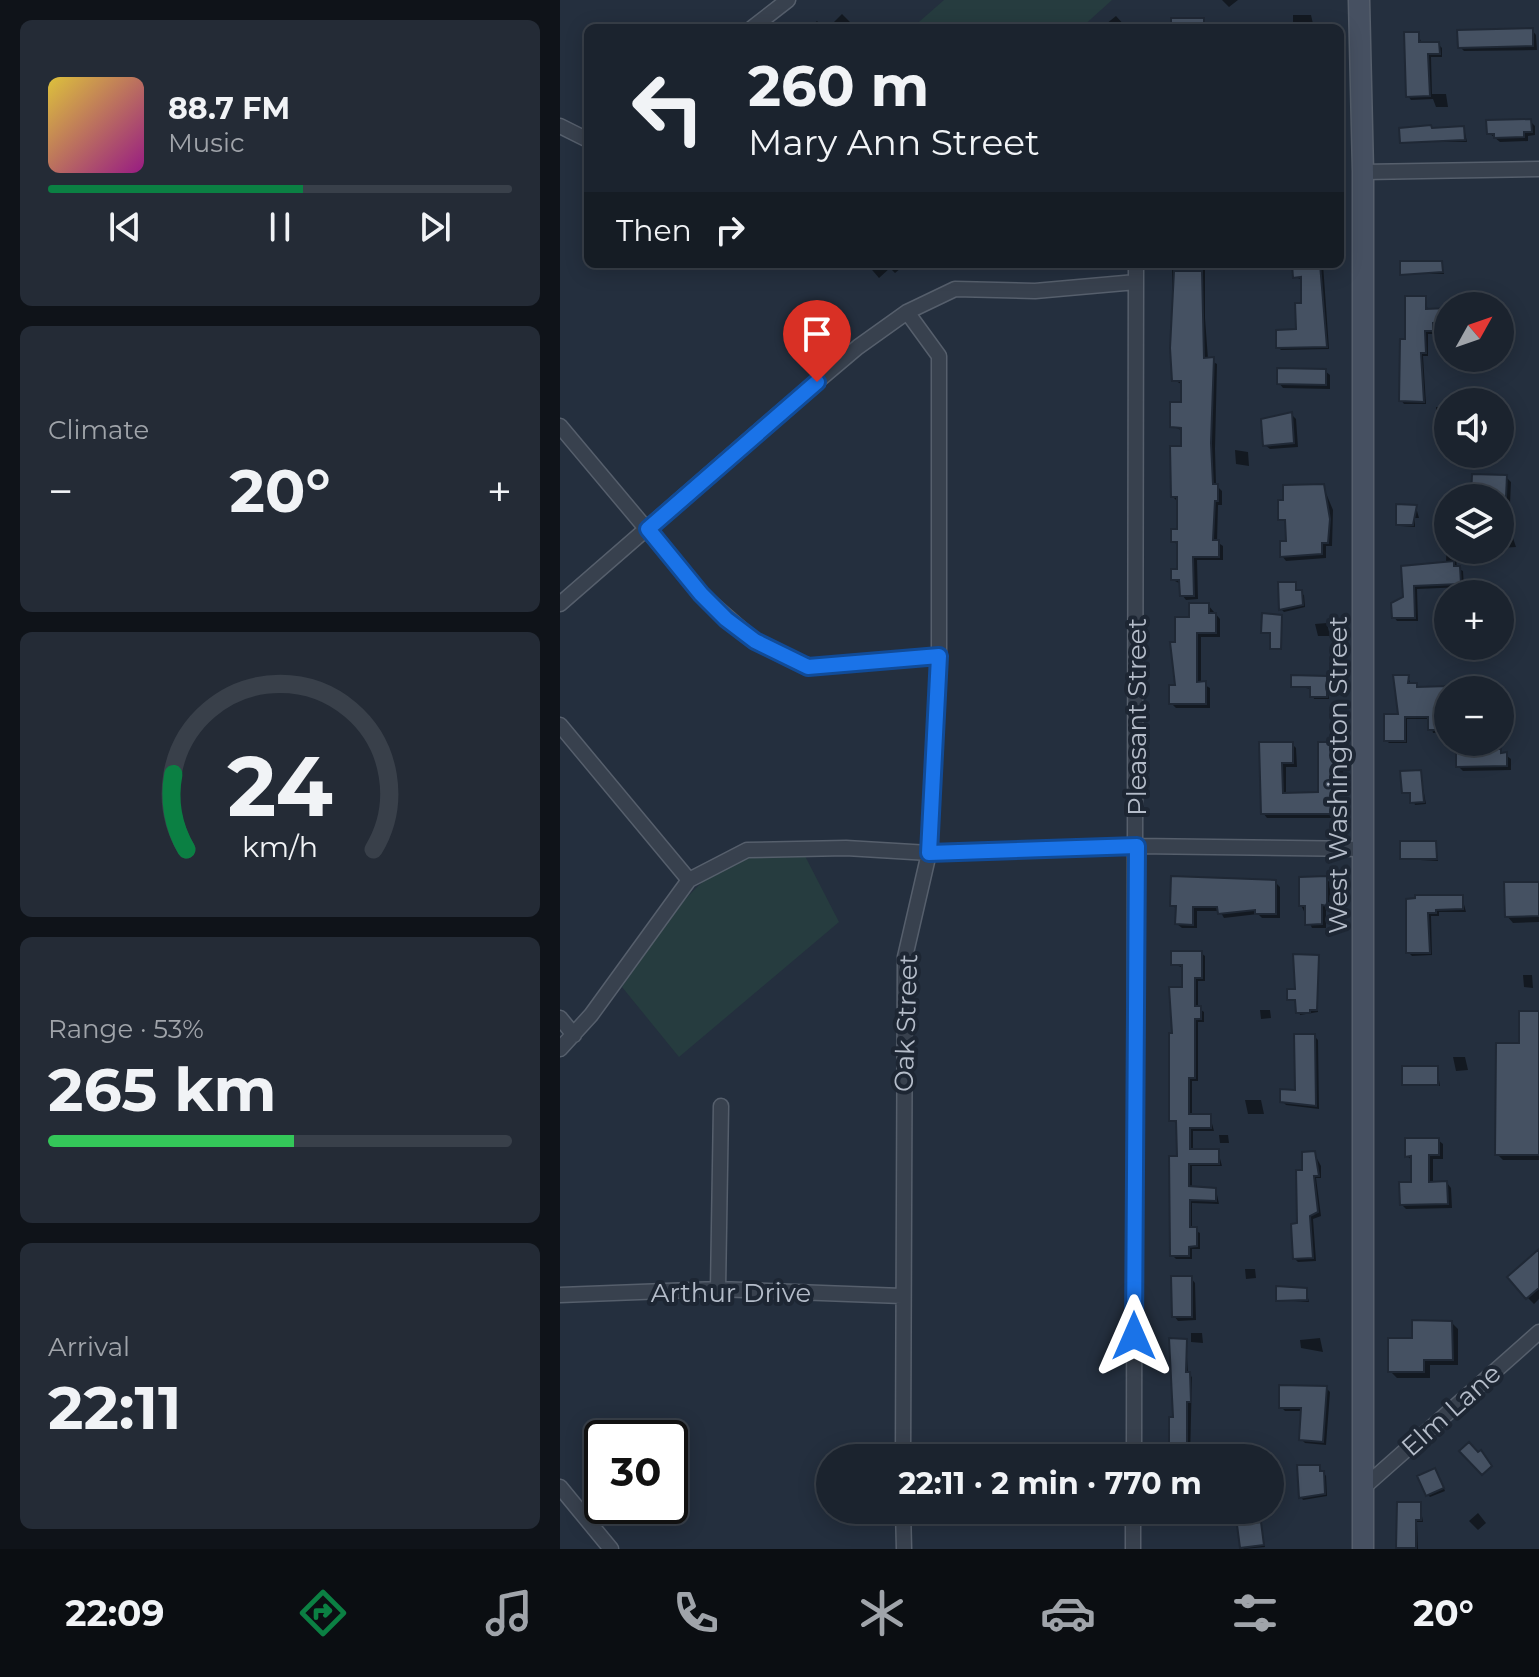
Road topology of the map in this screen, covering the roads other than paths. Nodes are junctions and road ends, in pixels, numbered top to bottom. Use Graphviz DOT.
graph roads {
  1 [pos="788,0"];
  2 [pos="1358,1"];
  3 [pos="757,24"];
  4 [pos="560,126"];
  5 [pos="584,138"];
  6 [pos="1539,169"];
  7 [pos="1363,172"];
  8 [pos="1136,268"];
  9 [pos="1136,282"];
  10 [pos="907,312"];
  11 [pos="560,426"];
  12 [pos="648,529"];
  13 [pos="560,604"];
  14 [pos="939,656"];
  15 [pos="560,725"];
  16 [pos="1137,846"];
  17 [pos="1364,849"];
  18 [pos="929,853"];
  19 [pos="689,880"];
  20 [pos="560,1018"];
  21 [pos="574,1035"];
  22 [pos="560,1049"];
  23 [pos="721,1106"];
  24 [pos="718,1289"];
  25 [pos="560,1295"];
  26 [pos="902,1296"];
  27 [pos="1539,1332"];
  28 [pos="903,1444"];
  29 [pos="1134,1444"];
  30 [pos="560,1487"];
  31 [pos="1363,1488"];
  32 [pos="903,1524"];
  33 [pos="1133,1524"];
  34 [pos="611,1549"];
  35 [pos="904,1549"];
  36 [pos="1133,1549"];
  37 [pos="1363,1549"];
  1 -- 3 [label="street"];
  2 -- 7 [label="main road, West Washington Street"];
  4 -- 5 [label="street"];
  6 -- 7 [label="street"];
  7 -- 17 [label="main road, West Washington Street"];
  8 -- 9 [label="street, Pleasant Street"];
  9 -- 10 [label="street"];
  9 -- 16 [label="street, Pleasant Street"];
  10 -- 12 [label="street"];
  10 -- 14 [label="street, Oak Street"];
  11 -- 12 [label="street"];
  12 -- 13 [label="street"];
  12 -- 14 [label="street"];
  14 -- 18 [label="street, Oak Street"];
  15 -- 19 [label="street"];
  16 -- 17 [label="street"];
  16 -- 18 [label="street"];
  16 -- 29 [label="street, Pleasant Street"];
  17 -- 31 [label="main road, West Washington Street"];
  18 -- 19 [label="street"];
  18 -- 26 [label="street, Oak Street"];
  19 -- 21 [label="street"];
  20 -- 21 [label="street"];
  21 -- 22 [label="street"];
  23 -- 24 [label="street"];
  24 -- 25 [label="street, Arthur Drive"];
  24 -- 26 [label="street, Arthur Drive"];
  26 -- 28 [label="street, Oak Street"];
  27 -- 31 [label="street, Elm Lane"];
  30 -- 34 [label="street"];
  31 -- 37 [label="main road, West Washington Street"];
  32 -- 35 [label="street"];
  33 -- 36 [label="street"];
}
